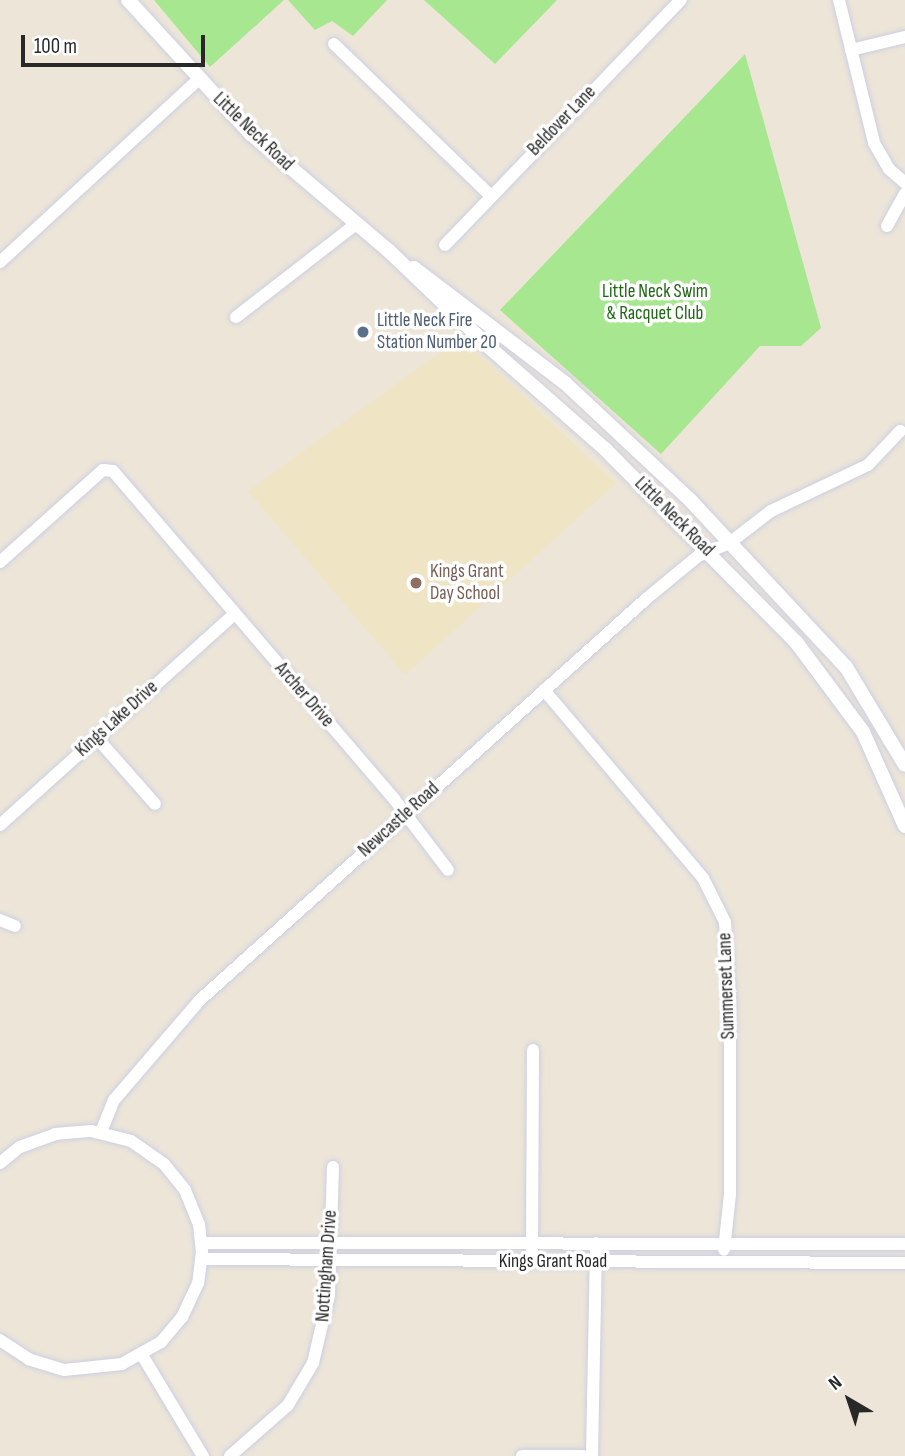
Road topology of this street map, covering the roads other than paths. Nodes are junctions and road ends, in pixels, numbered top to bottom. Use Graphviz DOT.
graph roads {
  1 [pos="128,0"];
  2 [pos="681,0"];
  3 [pos="839,0"];
  4 [pos="905,37"];
  5 [pos="334,44"];
  6 [pos="851,50"];
  7 [pos="200,79"];
  8 [pos="905,183"];
  9 [pos="905,194"];
  10 [pos="491,196"];
  11 [pos="356,224"];
  12 [pos="887,226"];
  13 [pos="445,245"];
  14 [pos="389,251"];
  15 [pos="0,262"];
  16 [pos="236,317"];
  17 [pos="503,332"];
  18 [pos="489,347"];
  19 [pos="900,431"];
  20 [pos="731,542"];
  21 [pos="708,551"];
  22 [pos="0,562"];
  23 [pos="234,614"];
  24 [pos="544,690"];
  25 [pos="96,737"];
  26 [pos="905,765"];
  27 [pos="155,804"];
  28 [pos="404,815"];
  29 [pos="0,825"];
  30 [pos="905,826"];
  31 [pos="448,870"];
  32 [pos="0,920"];
  33 [pos="15,926"];
  34 [pos="533,1050"];
  35 [pos="101,1132"];
  36 [pos="0,1163"];
  37 [pos="332,1167"];
  38 [pos="202,1243"];
  39 [pos="329,1243"];
  40 [pos="532,1243"];
  41 [pos="596,1243"];
  42 [pos="725,1243"];
  43 [pos="905,1244"];
  44 [pos="201,1259"];
  45 [pos="724,1261"];
  46 [pos="532,1262"];
  47 [pos="905,1262"];
  48 [pos="329,1263"];
  49 [pos="594,1263"];
  50 [pos="0,1340"];
  51 [pos="142,1355"];
  52 [pos="202,1456"];
  53 [pos="230,1456"];
  54 [pos="522,1456"];
  55 [pos="583,1456"];
  56 [pos="592,1456"];
  1 -- 7 [label="street, Little Neck Road"];
  2 -- 10 [label="street, Beldover Lane"];
  3 -- 6 [label="street"];
  4 -- 6 [label="street"];
  5 -- 10 [label="street"];
  6 -- 8 [label="street"];
  7 -- 11 [label="street, Little Neck Road"];
  7 -- 15 [label="street"];
  9 -- 12 [label="street"];
  10 -- 13 [label="street, Beldover Lane"];
  11 -- 14 [label="street, Little Neck Road"];
  11 -- 16 [label="street"];
  14 -- 17 [label="street, Little Neck Road"];
  14 -- 18 [label="street, Little Neck Road"];
  17 -- 18 [label="street"];
  17 -- 20 [label="street, Little Neck Road"];
  18 -- 21 [label="street, Little Neck Road"];
  19 -- 20 [label="street, Newcastle Road"];
  20 -- 21 [label="street, Newcastle Road"];
  20 -- 26 [label="street, Little Neck Road"];
  21 -- 24 [label="street, Newcastle Road"];
  21 -- 30 [label="street, Little Neck Road"];
  22 -- 23 [label="street, Archer Drive"];
  23 -- 25 [label="street, Kings Lake Drive"];
  23 -- 28 [label="street, Archer Drive"];
  24 -- 28 [label="street, Newcastle Road"];
  24 -- 42 [label="street, Summerset Lane"];
  25 -- 27 [label="street"];
  25 -- 29 [label="street, Kings Lake Drive"];
  28 -- 31 [label="street, Archer Drive"];
  28 -- 35 [label="street, Newcastle Road"];
  32 -- 33 [label="street"];
  34 -- 40 [label="street"];
  35 -- 36 [label="street"];
  35 -- 38 [label="street"];
  37 -- 39 [label="street, Nottingham Drive"];
  38 -- 39 [label="street, Kings Grant Road"];
  38 -- 44 [label="street"];
  39 -- 40 [label="street, Kings Grant Road"];
  39 -- 48 [label="street, Nottingham Drive"];
  40 -- 41 [label="street, Kings Grant Road"];
  40 -- 46 [label="street"];
  41 -- 42 [label="street, Kings Grant Road"];
  41 -- 49 [label="street"];
  42 -- 43 [label="street, Kings Grant Road"];
  42 -- 45 [label="street, Summerset Lane"];
  44 -- 48 [label="street, Kings Grant Road"];
  44 -- 51 [label="street"];
  45 -- 47 [label="street, Kings Grant Road"];
  45 -- 49 [label="street, Kings Grant Road"];
  46 -- 48 [label="street, Kings Grant Road"];
  46 -- 49 [label="street, Kings Grant Road"];
  48 -- 53 [label="street, Nottingham Drive"];
  49 -- 56 [label="street"];
  50 -- 51 [label="street"];
  51 -- 52 [label="street"];
  54 -- 55 [label="street"];
}
